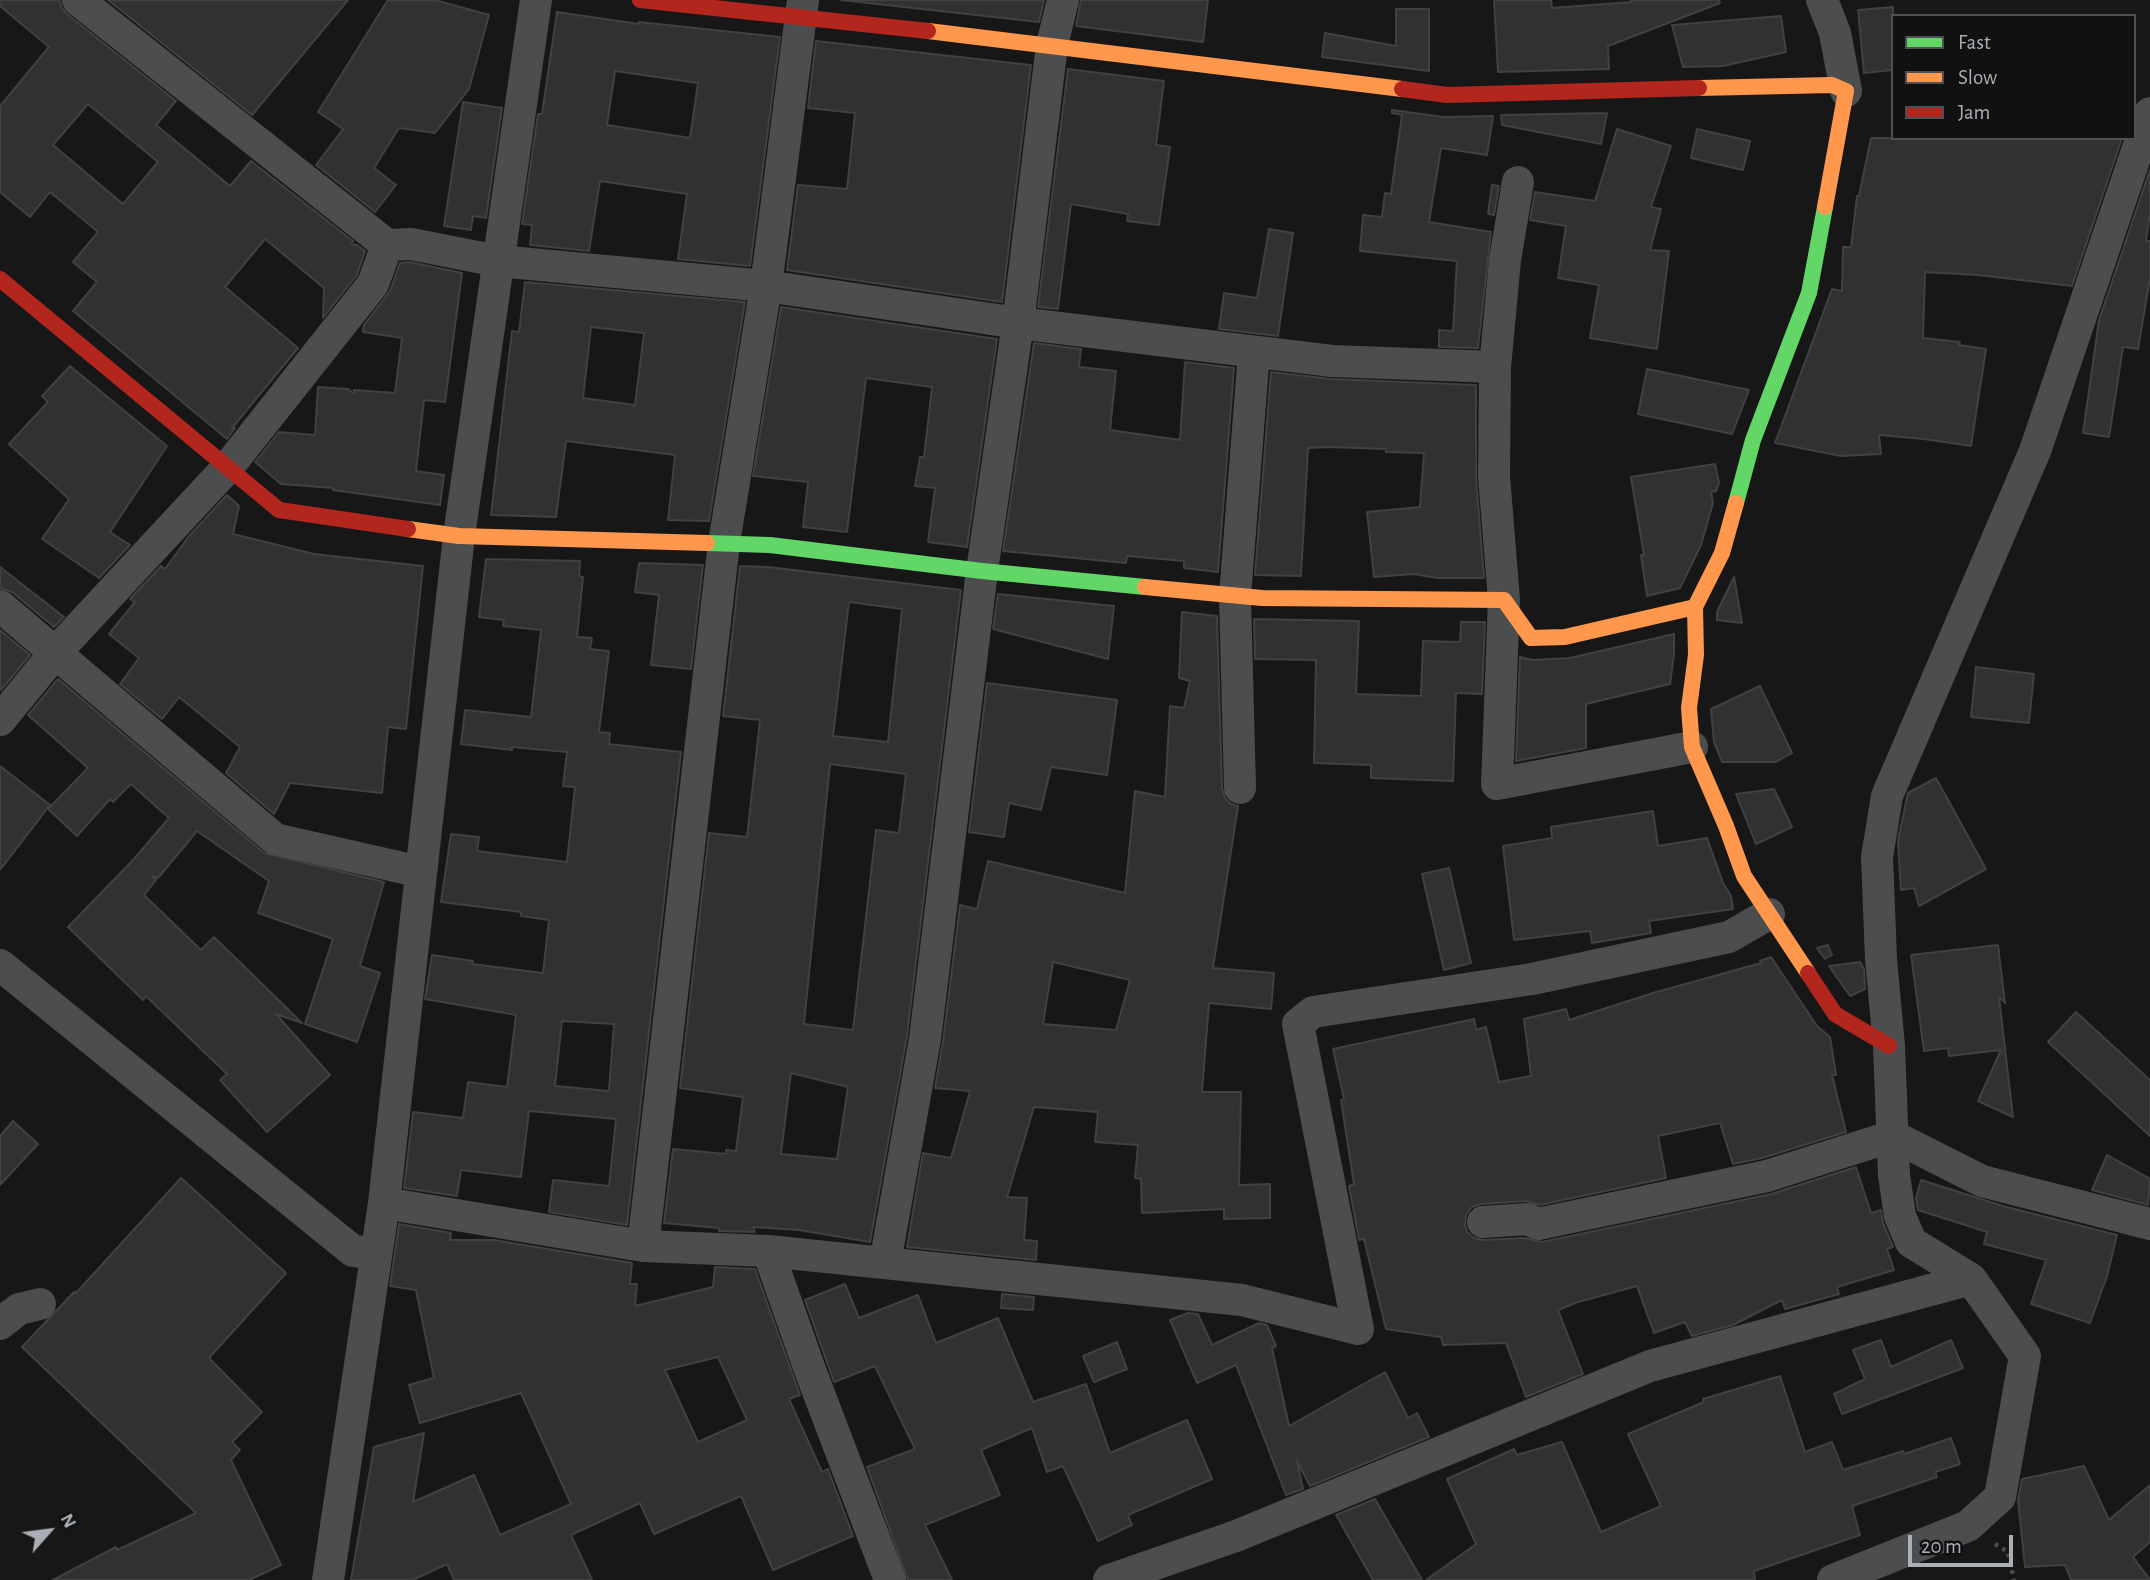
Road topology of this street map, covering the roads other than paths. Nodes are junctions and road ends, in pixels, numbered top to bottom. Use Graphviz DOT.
graph roads {
  1 [pos="78,0"];
  2 [pos="536,0"];
  3 [pos="640,0"];
  4 [pos="1063,0"];
  5 [pos="1822,0"];
  6 [pos="802,8"];
  7 [pos="1052,45"];
  8 [pos="1846,92"];
  9 [pos="2150,113"];
  10 [pos="1518,182"];
  11 [pos="387,244"];
  12 [pos="498,261"];
  13 [pos="0,279"];
  14 [pos="766,285"];
  15 [pos="1018,323"];
  16 [pos="1254,352"];
  17 [pos="1495,367"];
  18 [pos="228,467"];
  19 [pos="459,536"];
  20 [pos="724,542"];
  21 [pos="982,571"];
  22 [pos="1235,596"];
  23 [pos="1504,600"];
  24 [pos="0,606"];
  25 [pos="1695,607"];
  26 [pos="55,653"];
  27 [pos="0,720"];
  28 [pos="1692,747"];
  29 [pos="1240,788"];
  30 [pos="421,872"];
  31 [pos="1769,914"];
  32 [pos="0,965"];
  33 [pos="1889,1046"];
  34 [pos="1893,1136"];
  35 [pos="384,1203"];
  36 [pos="1483,1222"];
  37 [pos="2150,1223"];
  38 [pos="643,1246"];
  39 [pos="768,1251"];
  40 [pos="375,1253"];
  41 [pos="885,1263"];
  42 [pos="1971,1279"];
  43 [pos="40,1304"];
  44 [pos="0,1324"];
  45 [pos="328,1580"];
  46 [pos="890,1580"];
  47 [pos="1109,1580"];
  48 [pos="1833,1580"];
  1 -- 11 [label="street"];
  2 -- 12 [label="street"];
  3 -- 6 [label="street"];
  4 -- 7 [label="street"];
  5 -- 8 [label="street"];
  6 -- 7 [label="street"];
  6 -- 14 [label="street"];
  7 -- 8 [label="street"];
  7 -- 15 [label="street"];
  8 -- 25 [label="street"];
  9 -- 33 [label="street"];
  10 -- 17 [label="street"];
  11 -- 12 [label="street"];
  11 -- 18 [label="street"];
  12 -- 14 [label="street"];
  12 -- 19 [label="street"];
  13 -- 18 [label="street"];
  14 -- 15 [label="street"];
  14 -- 20 [label="street"];
  15 -- 16 [label="street"];
  15 -- 21 [label="street"];
  16 -- 17 [label="street"];
  16 -- 22 [label="street"];
  17 -- 23 [label="street"];
  18 -- 19 [label="street"];
  18 -- 26 [label="street"];
  19 -- 20 [label="street"];
  19 -- 30 [label="street"];
  20 -- 21 [label="street"];
  20 -- 38 [label="street"];
  21 -- 22 [label="street"];
  21 -- 41 [label="street"];
  22 -- 23 [label="street"];
  22 -- 29 [label="street"];
  23 -- 25 [label="street"];
  23 -- 28 [label="street"];
  24 -- 26 [label="street"];
  25 -- 28 [label="street"];
  26 -- 27 [label="street"];
  26 -- 30 [label="street"];
  28 -- 31 [label="street"];
  30 -- 35 [label="street"];
  31 -- 33 [label="street"];
  31 -- 41 [label="street"];
  32 -- 40 [label="street"];
  33 -- 34 [label="street"];
  34 -- 36 [label="street"];
  34 -- 37 [label="street"];
  34 -- 42 [label="street"];
  35 -- 38 [label="street"];
  35 -- 40 [label="street"];
  38 -- 39 [label="street"];
  39 -- 41 [label="street"];
  39 -- 46 [label="street"];
  40 -- 45 [label="street"];
  42 -- 47 [label="street"];
  42 -- 48 [label="street"];
  43 -- 44 [label="street"];
}
